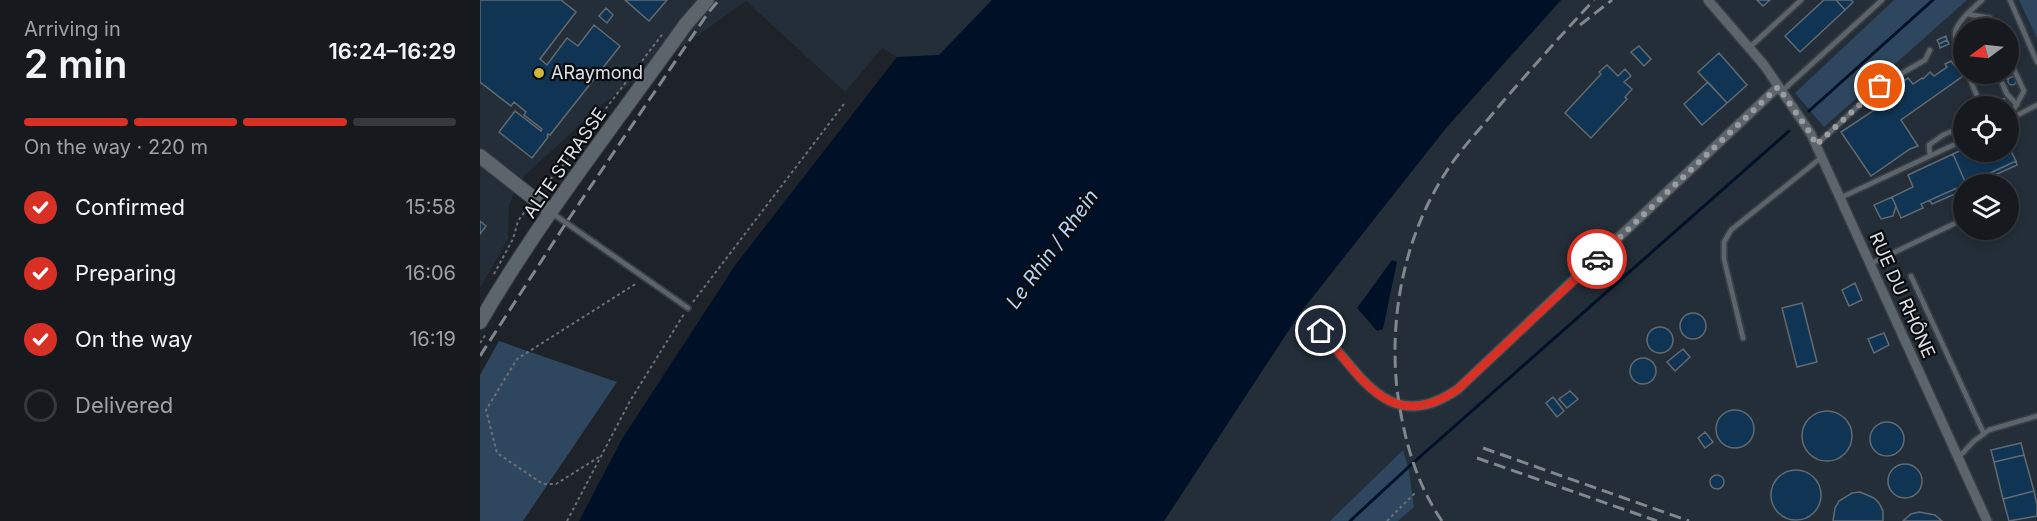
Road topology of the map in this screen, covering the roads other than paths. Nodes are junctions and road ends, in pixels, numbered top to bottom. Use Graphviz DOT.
graph roads {
  1 [pos="707,0"];
  2 [pos="1708,0"];
  3 [pos="1801,0"];
  4 [pos="1882,0"];
  5 [pos="1982,0"];
  6 [pos="2010,0"];
  7 [pos="1967,14"];
  8 [pos="1963,18"];
  9 [pos="1990,18"];
  10 [pos="1750,47"];
  11 [pos="1930,50"];
  12 [pos="2037,62"];
  13 [pos="2019,80"];
  14 [pos="1780,90"];
  15 [pos="2019,101"];
  16 [pos="2037,105"];
  17 [pos="2019,115"];
  18 [pos="1953,131"];
  19 [pos="1816,145"];
  20 [pos="1953,145"];
  21 [pos="1930,155"];
  22 [pos="480,156"];
  23 [pos="1821,158"];
  24 [pos="1840,198"];
  25 [pos="551,212"];
  26 [pos="1953,224"];
  27 [pos="1870,264"];
  28 [pos="1911,276"];
  29 [pos="688,308"];
  30 [pos="480,322"];
  31 [pos="1321,331"];
  32 [pos="1743,338"];
  33 [pos="2037,416"];
  34 [pos="1984,434"];
  35 [pos="1958,458"];
  36 [pos="1987,521"];
  1 -- 25 [label="street, ALTE STRASSE"];
  2 -- 10 [label="street, RUE DU RHÔNE"];
  3 -- 10 [label="lane"];
  4 -- 14 [label="lane"];
  5 -- 7 [label="lane"];
  6 -- 12 [label="lane"];
  7 -- 8 [label="lane"];
  7 -- 9 [label="lane"];
  10 -- 14 [label="street, RUE DU RHÔNE"];
  11 -- 19 [label="lane"];
  13 -- 15 [label="lane"];
  14 -- 19 [label="street, RUE DU RHÔNE"];
  14 -- 31 [label="street"];
  16 -- 17 [label="lane"];
  18 -- 21 [label="lane"];
  19 -- 23 [label="street, RUE DU RHÔNE"];
  20 -- 21 [label="lane"];
  21 -- 24 [label="lane"];
  22 -- 25 [label="street"];
  23 -- 24 [label="street, RUE DU RHÔNE"];
  23 -- 32 [label="lane"];
  24 -- 27 [label="street, RUE DU RHÔNE"];
  25 -- 29 [label="lane"];
  25 -- 30 [label="street, ALTE STRASSE"];
  26 -- 27 [label="lane"];
  27 -- 35 [label="street, RUE DU RHÔNE"];
  28 -- 34 [label="lane"];
  33 -- 34 [label="lane"];
  34 -- 35 [label="lane"];
  35 -- 36 [label="street, RUE DU RHÔNE"];
}
